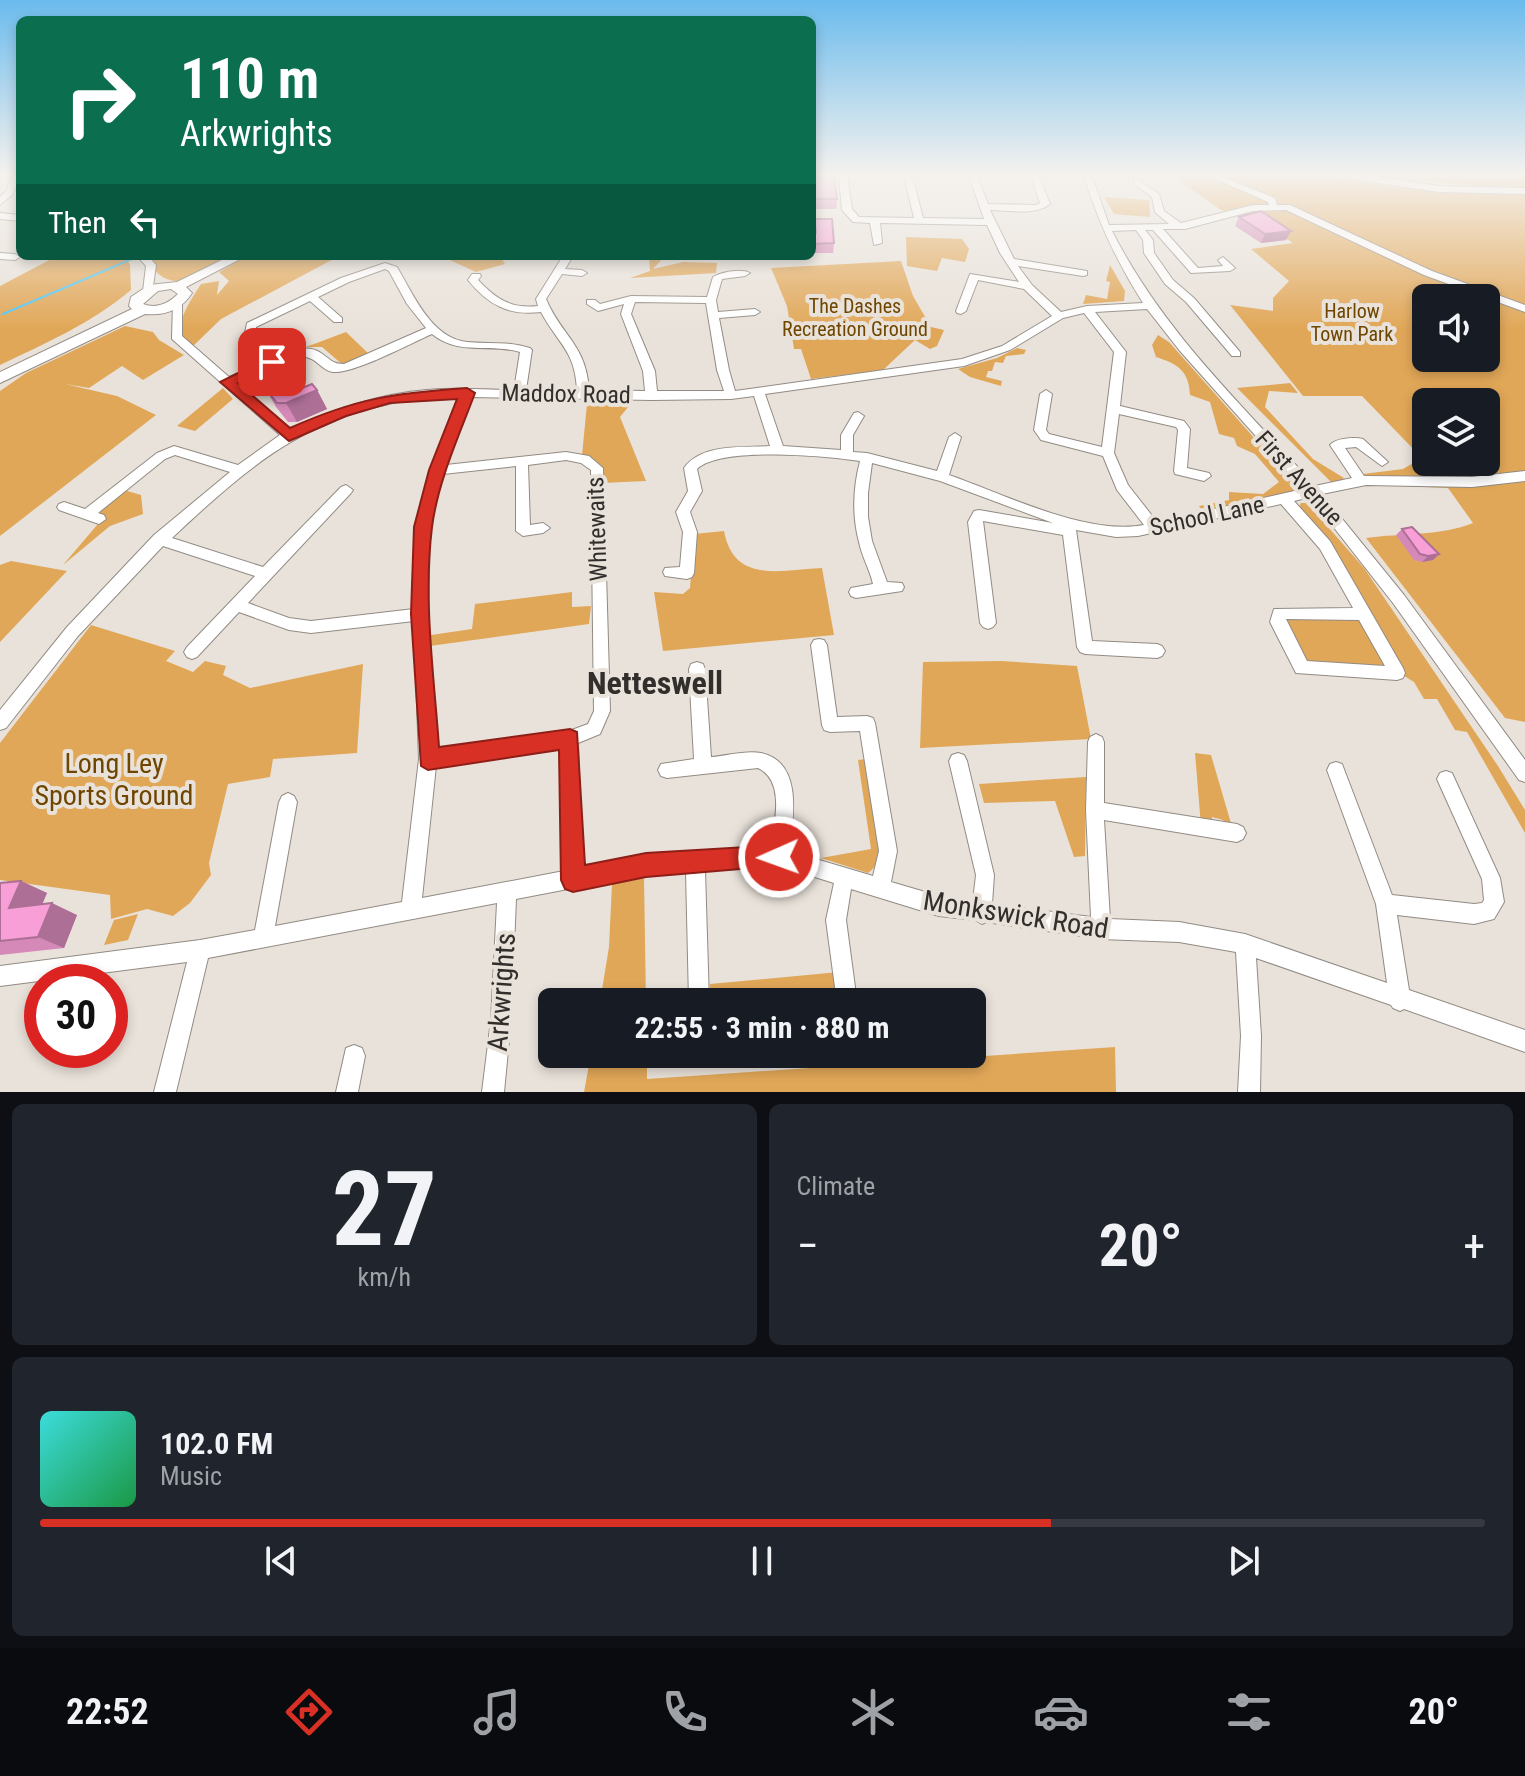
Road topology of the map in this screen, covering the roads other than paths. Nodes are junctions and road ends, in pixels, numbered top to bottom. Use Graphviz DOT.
graph roads {
  1 [pos="876,227"];
  2 [pos="993,227"];
  3 [pos="1180,227"];
  4 [pos="1334,227"];
  5 [pos="1105,228"];
  6 [pos="1139,228"];
  7 [pos="1157,229"];
  8 [pos="877,243"];
  9 [pos="0,256"];
  10 [pos="15,257"];
  11 [pos="146,260"];
  12 [pos="232,260"];
  13 [pos="565,260"];
  14 [pos="1223,260"];
  15 [pos="1011,262"];
  16 [pos="558,271"];
  17 [pos="582,273"];
  18 [pos="745,273"];
  19 [pos="1083,273"];
  20 [pos="153,275"];
  21 [pos="476,276"];
  22 [pos="1025,286"];
  23 [pos="148,291"];
  24 [pos="176,291"];
  25 [pos="310,296"];
  26 [pos="631,299"];
  27 [pos="711,300"];
  28 [pos="591,302"];
  29 [pos="1148,306"];
  30 [pos="139,307"];
  31 [pos="544,308"];
  32 [pos="1087,309"];
  33 [pos="1525,309"];
  34 [pos="161,310"];
  35 [pos="961,311"];
  36 [pos="755,312"];
  37 [pos="715,315"];
  38 [pos="1059,316"];
  39 [pos="338,320"];
  40 [pos="174,321"];
  41 [pos="434,329"];
  42 [pos="1249,352"];
  43 [pos="272,362"];
  44 [pos="0,378"];
  45 [pos="228,382"];
  46 [pos="520,391"];
  47 [pos="758,391"];
  48 [pos="467,393"];
  49 [pos="583,394"];
  50 [pos="1046,394"];
  51 [pos="731,395"];
  52 [pos="652,396"];
  53 [pos="1113,409"];
  54 [pos="858,416"];
  55 [pos="289,436"];
  56 [pos="955,437"];
  57 [pos="778,450"];
  58 [pos="1108,453"];
  59 [pos="847,454"];
  60 [pos="867,457"];
  61 [pos="522,459"];
  62 [pos="1382,462"];
  63 [pos="240,470"];
  64 [pos="437,470"];
  65 [pos="1204,476"];
  66 [pos="1525,476"];
  67 [pos="942,477"];
  68 [pos="1361,482"];
  69 [pos="346,490"];
  70 [pos="1314,494"];
  71 [pos="1285,500"];
  72 [pos="64,507"];
  73 [pos="1068,526"];
  74 [pos="1153,527"];
  75 [pos="543,528"];
  76 [pos="159,539"];
  77 [pos="670,572"];
  78 [pos="266,574"];
  79 [pos="856,592"];
  80 [pos="237,605"];
  81 [pos="421,614"];
  82 [pos="1363,614"];
  83 [pos="988,623"];
  84 [pos="819,645"];
  85 [pos="1157,651"];
  86 [pos="192,652"];
  87 [pos="697,669"];
  88 [pos="0,723"];
  89 [pos="570,739"];
  90 [pos="1096,742"];
  91 [pos="428,759"];
  92 [pos="958,761"];
  93 [pos="703,766"];
  94 [pos="667,770"];
  95 [pos="1336,770"];
  96 [pos="1525,774"];
  97 [pos="1446,779"];
  98 [pos="288,802"];
  99 [pos="1095,810"];
  100 [pos="1237,833"];
  101 [pos="779,857"];
  102 [pos="695,860"];
  103 [pos="844,878"];
  104 [pos="573,880"];
  105 [pos="880,887"];
  106 [pos="507,892"];
  107 [pos="1386,904"];
  108 [pos="411,908"];
  109 [pos="982,914"];
  110 [pos="1101,929"];
  111 [pos="263,937"];
  112 [pos="1245,944"];
  113 [pos="200,950"];
  114 [pos="0,976"];
  115 [pos="699,988"];
  116 [pos="845,988"];
  117 [pos="1400,1001"];
  118 [pos="1525,1041"];
  119 [pos="354,1056"];
  120 [pos="165,1092"];
  121 [pos="347,1092"];
  122 [pos="493,1092"];
  123 [pos="1249,1092"];
  1 -- 8 [label="street"];
  2 -- 15 [label="street"];
  3 -- 7 [label="street"];
  4 -- 33 [label="street"];
  5 -- 6 [label="street"];
  5 -- 29 [label="street, First Avenue"];
  6 -- 7 [label="street"];
  6 -- 42 [label="street"];
  7 -- 14 [label="street"];
  9 -- 10 [label="street"];
  11 -- 20 [label="street"];
  12 -- 24 [label="main road"];
  13 -- 16 [label="street"];
  15 -- 19 [label="street"];
  15 -- 22 [label="street"];
  16 -- 17 [label="street"];
  16 -- 31 [label="street"];
  18 -- 27 [label="street"];
  20 -- 23 [label="street"];
  20 -- 24 [label="street"];
  21 -- 31 [label="street"];
  22 -- 35 [label="street"];
  22 -- 38 [label="street"];
  23 -- 24 [label="main road"];
  23 -- 30 [label="main road"];
  24 -- 34 [label="main road"];
  24 -- 40 [label="street"];
  25 -- 39 [label="street"];
  25 -- 41 [label="street"];
  25 -- 43 [label="street"];
  26 -- 27 [label="street"];
  26 -- 28 [label="street"];
  26 -- 52 [label="street"];
  27 -- 37 [label="street"];
  29 -- 32 [label="street, Maddox Road"];
  29 -- 70 [label="street, First Avenue"];
  30 -- 34 [label="main road"];
  30 -- 44 [label="main road"];
  31 -- 49 [label="street"];
  32 -- 38 [label="street, Maddox Road"];
  32 -- 53 [label="street"];
  34 -- 40 [label="street"];
  36 -- 37 [label="street"];
  37 -- 51 [label="street"];
  38 -- 47 [label="street, Maddox Road"];
  40 -- 45 [label="street"];
  41 -- 43 [label="street"];
  41 -- 46 [label="street"];
  43 -- 45 [label="street"];
  45 -- 55 [label="street"];
  46 -- 48 [label="street, Maddox Road"];
  46 -- 49 [label="street, Maddox Road"];
  47 -- 51 [label="street, Maddox Road"];
  47 -- 57 [label="street"];
  48 -- 55 [label="street, Maddox Road"];
  48 -- 64 [label="street"];
  49 -- 52 [label="street, Maddox Road"];
  50 -- 58 [label="street"];
  51 -- 52 [label="street, Maddox Road"];
  53 -- 58 [label="street"];
  53 -- 65 [label="street"];
  54 -- 59 [label="street"];
  55 -- 63 [label="street, Maddox Road"];
  56 -- 67 [label="street"];
  57 -- 59 [label="street, School Lane"];
  57 -- 77 [label="street, School Lane"];
  58 -- 74 [label="street"];
  59 -- 60 [label="street, School Lane"];
  60 -- 67 [label="street, School Lane"];
  60 -- 79 [label="street"];
  61 -- 64 [label="street, Whitewaits"];
  61 -- 75 [label="street"];
  61 -- 89 [label="street, Whitewaits"];
  62 -- 68 [label="street"];
  63 -- 72 [label="street"];
  63 -- 76 [label="street, Maddox Road"];
  64 -- 81 [label="street"];
  66 -- 68 [label="street, School Lane"];
  67 -- 73 [label="street, School Lane"];
  68 -- 70 [label="street, School Lane"];
  69 -- 78 [label="street"];
  70 -- 71 [label="street, School Lane"];
  70 -- 96 [label="street, First Avenue"];
  71 -- 74 [label="street, School Lane"];
  71 -- 82 [label="street"];
  73 -- 74 [label="street, School Lane"];
  73 -- 83 [label="street"];
  73 -- 85 [label="street"];
  76 -- 78 [label="street"];
  76 -- 88 [label="street, Maddox Road"];
  78 -- 80 [label="street"];
  80 -- 81 [label="street"];
  80 -- 86 [label="street"];
  81 -- 91 [label="street"];
  82 -- 82 [label="street"];
  84 -- 105 [label="street"];
  87 -- 93 [label="street"];
  89 -- 91 [label="street"];
  89 -- 104 [label="street"];
  90 -- 99 [label="street"];
  91 -- 108 [label="street"];
  92 -- 109 [label="street"];
  93 -- 94 [label="street"];
  93 -- 101 [label="street"];
  95 -- 107 [label="street"];
  97 -- 107 [label="street"];
  98 -- 111 [label="street"];
  99 -- 100 [label="street"];
  99 -- 110 [label="street"];
  101 -- 102 [label="street, Monkswick Road"];
  101 -- 103 [label="street, Monkswick Road"];
  102 -- 104 [label="street, Monkswick Road"];
  102 -- 115 [label="street"];
  103 -- 105 [label="street, Monkswick Road"];
  103 -- 116 [label="street"];
  104 -- 106 [label="street, Monkswick Road"];
  105 -- 109 [label="street, Monkswick Road"];
  106 -- 108 [label="street, Monkswick Road"];
  106 -- 122 [label="street, Arkwrights"];
  107 -- 117 [label="street"];
  108 -- 111 [label="street, Monkswick Road"];
  109 -- 110 [label="street, Monkswick Road"];
  110 -- 112 [label="street, Monkswick Road"];
  111 -- 113 [label="street, Monkswick Road"];
  112 -- 117 [label="street, Monkswick Road"];
  112 -- 123 [label="street"];
  113 -- 114 [label="street, Monkswick Road"];
  113 -- 120 [label="street"];
  117 -- 118 [label="street, Monkswick Road"];
  119 -- 121 [label="street"];
}
